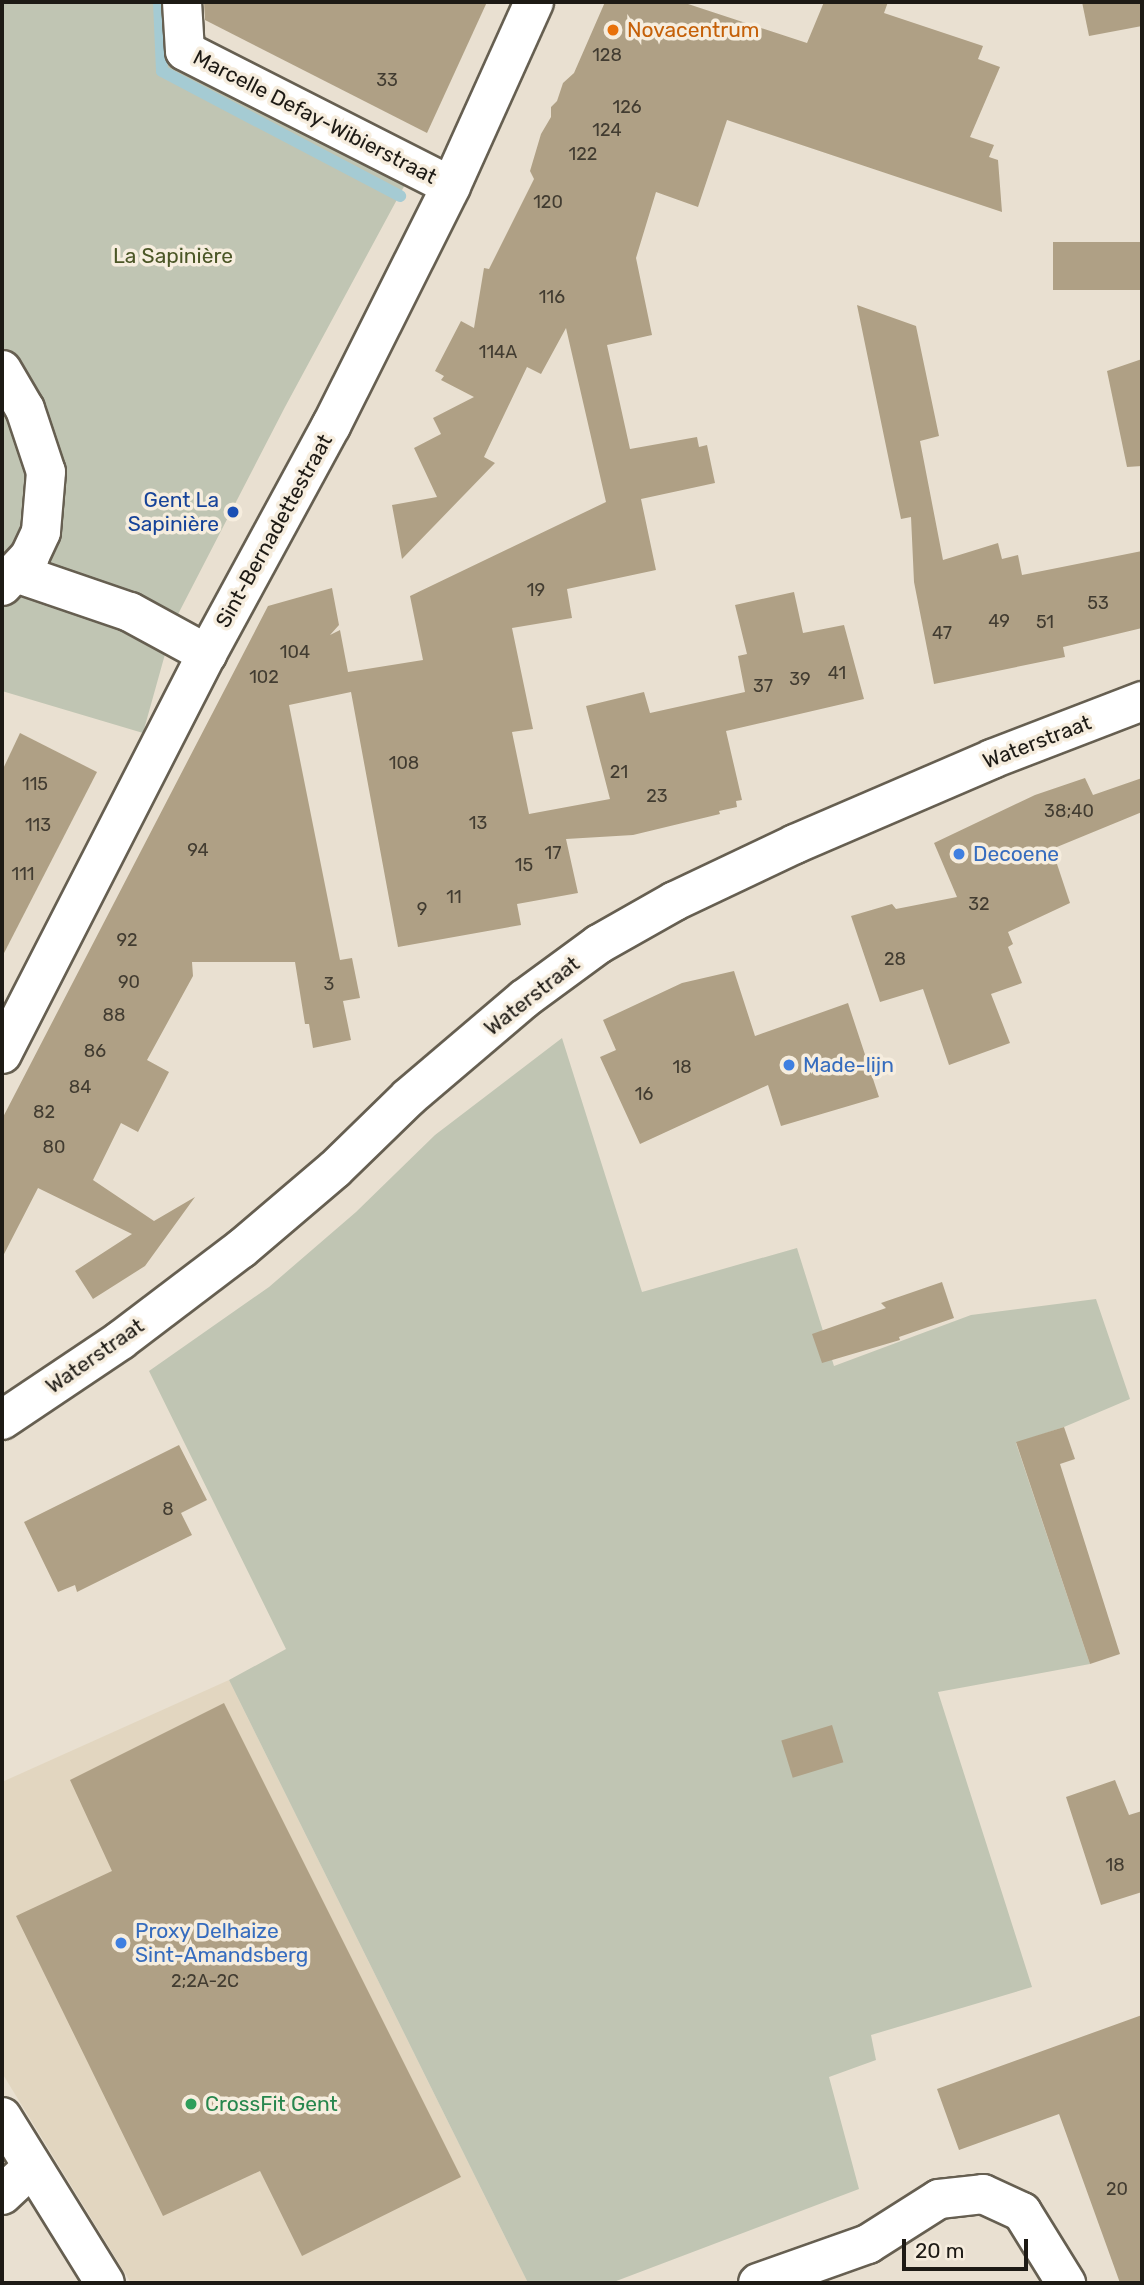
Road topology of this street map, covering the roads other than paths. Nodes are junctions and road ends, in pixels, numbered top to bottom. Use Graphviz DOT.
graph roads {
  1 [pos="182,2"];
  2 [pos="534,2"];
  3 [pos="451,186"];
  4 [pos="2,370"];
  5 [pos="9,580"];
  6 [pos="207,654"];
  7 [pos="1142,701"];
  8 [pos="2,1054"];
  9 [pos="2,1420"];
  10 [pos="2,2118"];
  11 [pos="32,2167"];
  12 [pos="2,2195"];
  13 [pos="105,2283"];
  14 [pos="758,2283"];
  15 [pos="1066,2283"];
  1 -- 3 [label="street, Marcelle Defay-Wibierstraat"];
  2 -- 3 [label="street, Sint-Bernadettestraat"];
  3 -- 6 [label="street, Sint-Bernadettestraat"];
  4 -- 5 [label="street"];
  5 -- 6 [label="street"];
  6 -- 8 [label="street, Sint-Bernadettestraat"];
  7 -- 9 [label="street, Waterstraat"];
  10 -- 11 [label="street"];
  11 -- 12 [label="street"];
  11 -- 13 [label="street"];
  14 -- 15 [label="street"];
}
